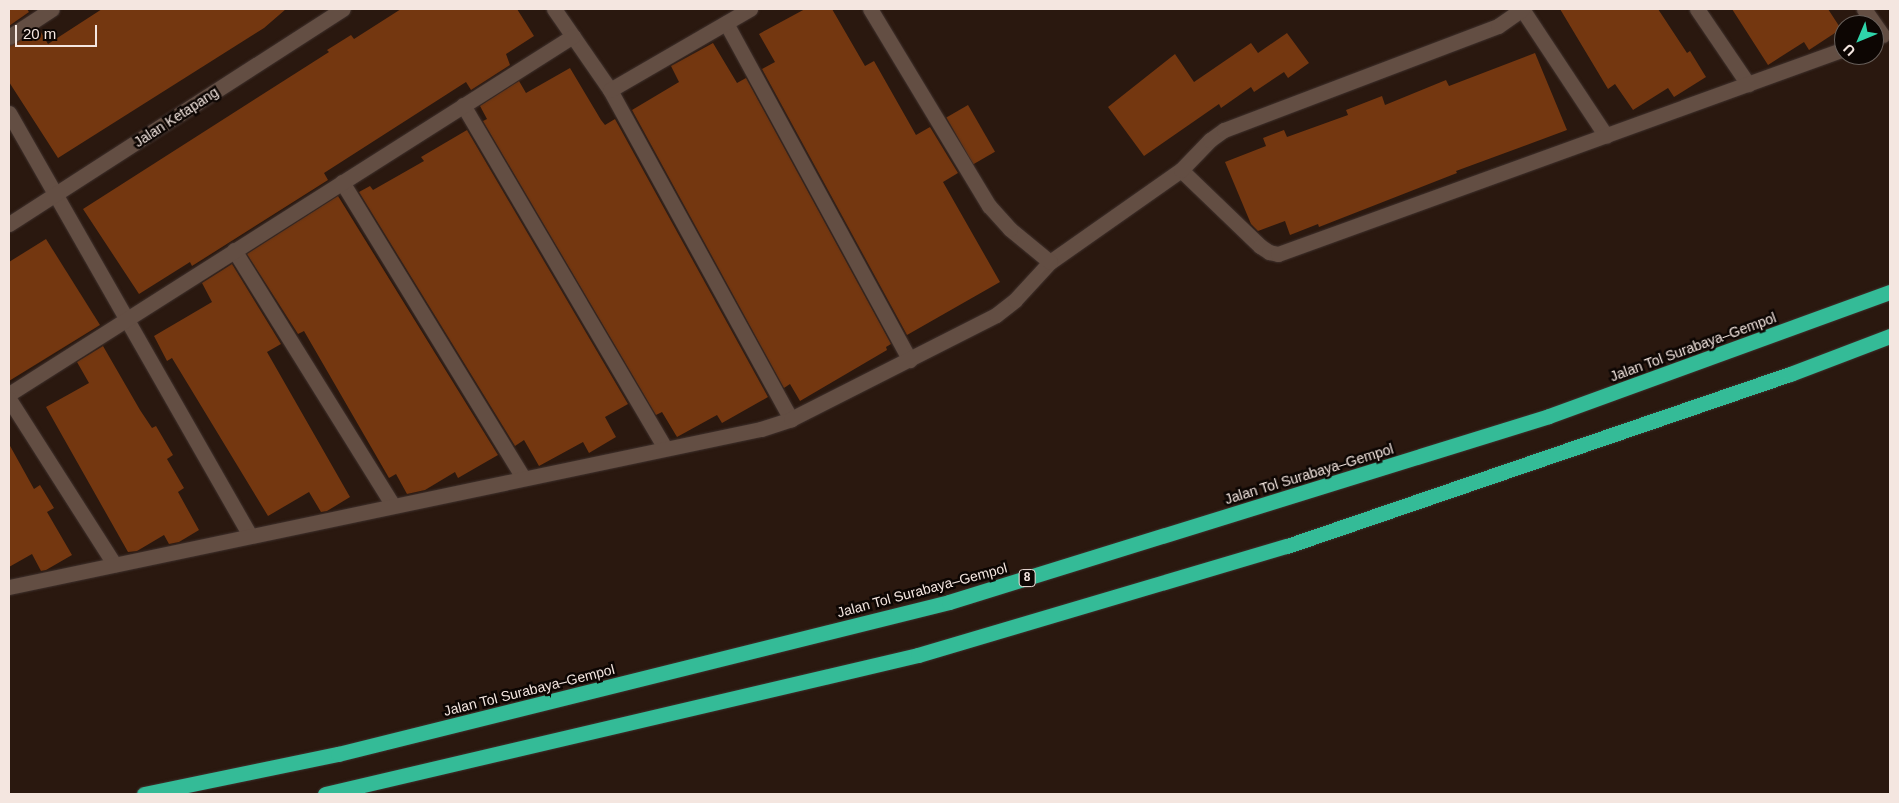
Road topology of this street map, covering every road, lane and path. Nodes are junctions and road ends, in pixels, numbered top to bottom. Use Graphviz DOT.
graph roads {
  1 [pos="52,9"];
  2 [pos="343,9"];
  3 [pos="554,9"];
  4 [pos="750,9"];
  5 [pos="870,9"];
  6 [pos="1522,9"];
  7 [pos="1697,9"];
  8 [pos="726,23"];
  9 [pos="573,36"];
  10 [pos="9,37"];
  11 [pos="1834,53"];
  12 [pos="1748,84"];
  13 [pos="610,90"];
  14 [pos="463,105"];
  15 [pos="9,114"];
  16 [pos="1606,136"];
  17 [pos="1181,170"];
  18 [pos="342,182"];
  19 [pos="56,195"];
  20 [pos="9,224"];
  21 [pos="234,250"];
  22 [pos="1050,262"];
  23 [pos="1890,292"];
  24 [pos="126,320"];
  25 [pos="1890,336"];
  26 [pos="910,360"];
  27 [pos="9,394"];
  28 [pos="9,399"];
  29 [pos="791,419"];
  30 [pos="665,448"];
  31 [pos="523,477"];
  32 [pos="392,505"];
  33 [pos="250,535"];
  34 [pos="114,564"];
  35 [pos="9,587"];
  36 [pos="144,794"];
  37 [pos="325,794"];
  1 -- 10 [label="street"];
  2 -- 19 [label="street, Jalan Ketapang"];
  3 -- 9 [label="street"];
  4 -- 8 [label="street"];
  5 -- 22 [label="street"];
  6 -- 16 [label="street"];
  6 -- 17 [label="street"];
  7 -- 12 [label="street"];
  8 -- 13 [label="street"];
  8 -- 26 [label="street"];
  9 -- 13 [label="street"];
  9 -- 14 [label="street"];
  11 -- 12 [label="street"];
  12 -- 16 [label="street"];
  13 -- 29 [label="street"];
  14 -- 18 [label="street"];
  14 -- 30 [label="street"];
  15 -- 19 [label="street"];
  16 -- 17 [label="street"];
  17 -- 22 [label="street"];
  18 -- 21 [label="street"];
  18 -- 31 [label="street"];
  19 -- 20 [label="street, Jalan Ketapang"];
  19 -- 24 [label="street"];
  21 -- 24 [label="street"];
  21 -- 32 [label="street"];
  22 -- 26 [label="street"];
  23 -- 36 [label="highway, Jalan Tol Surabaya–Gempol / 8"];
  24 -- 27 [label="street"];
  24 -- 33 [label="street"];
  25 -- 37 [label="highway"];
  26 -- 29 [label="street"];
  28 -- 34 [label="street"];
  29 -- 30 [label="street"];
  30 -- 31 [label="street"];
  31 -- 32 [label="street"];
  32 -- 33 [label="street"];
  33 -- 34 [label="street"];
  34 -- 35 [label="street"];
}
